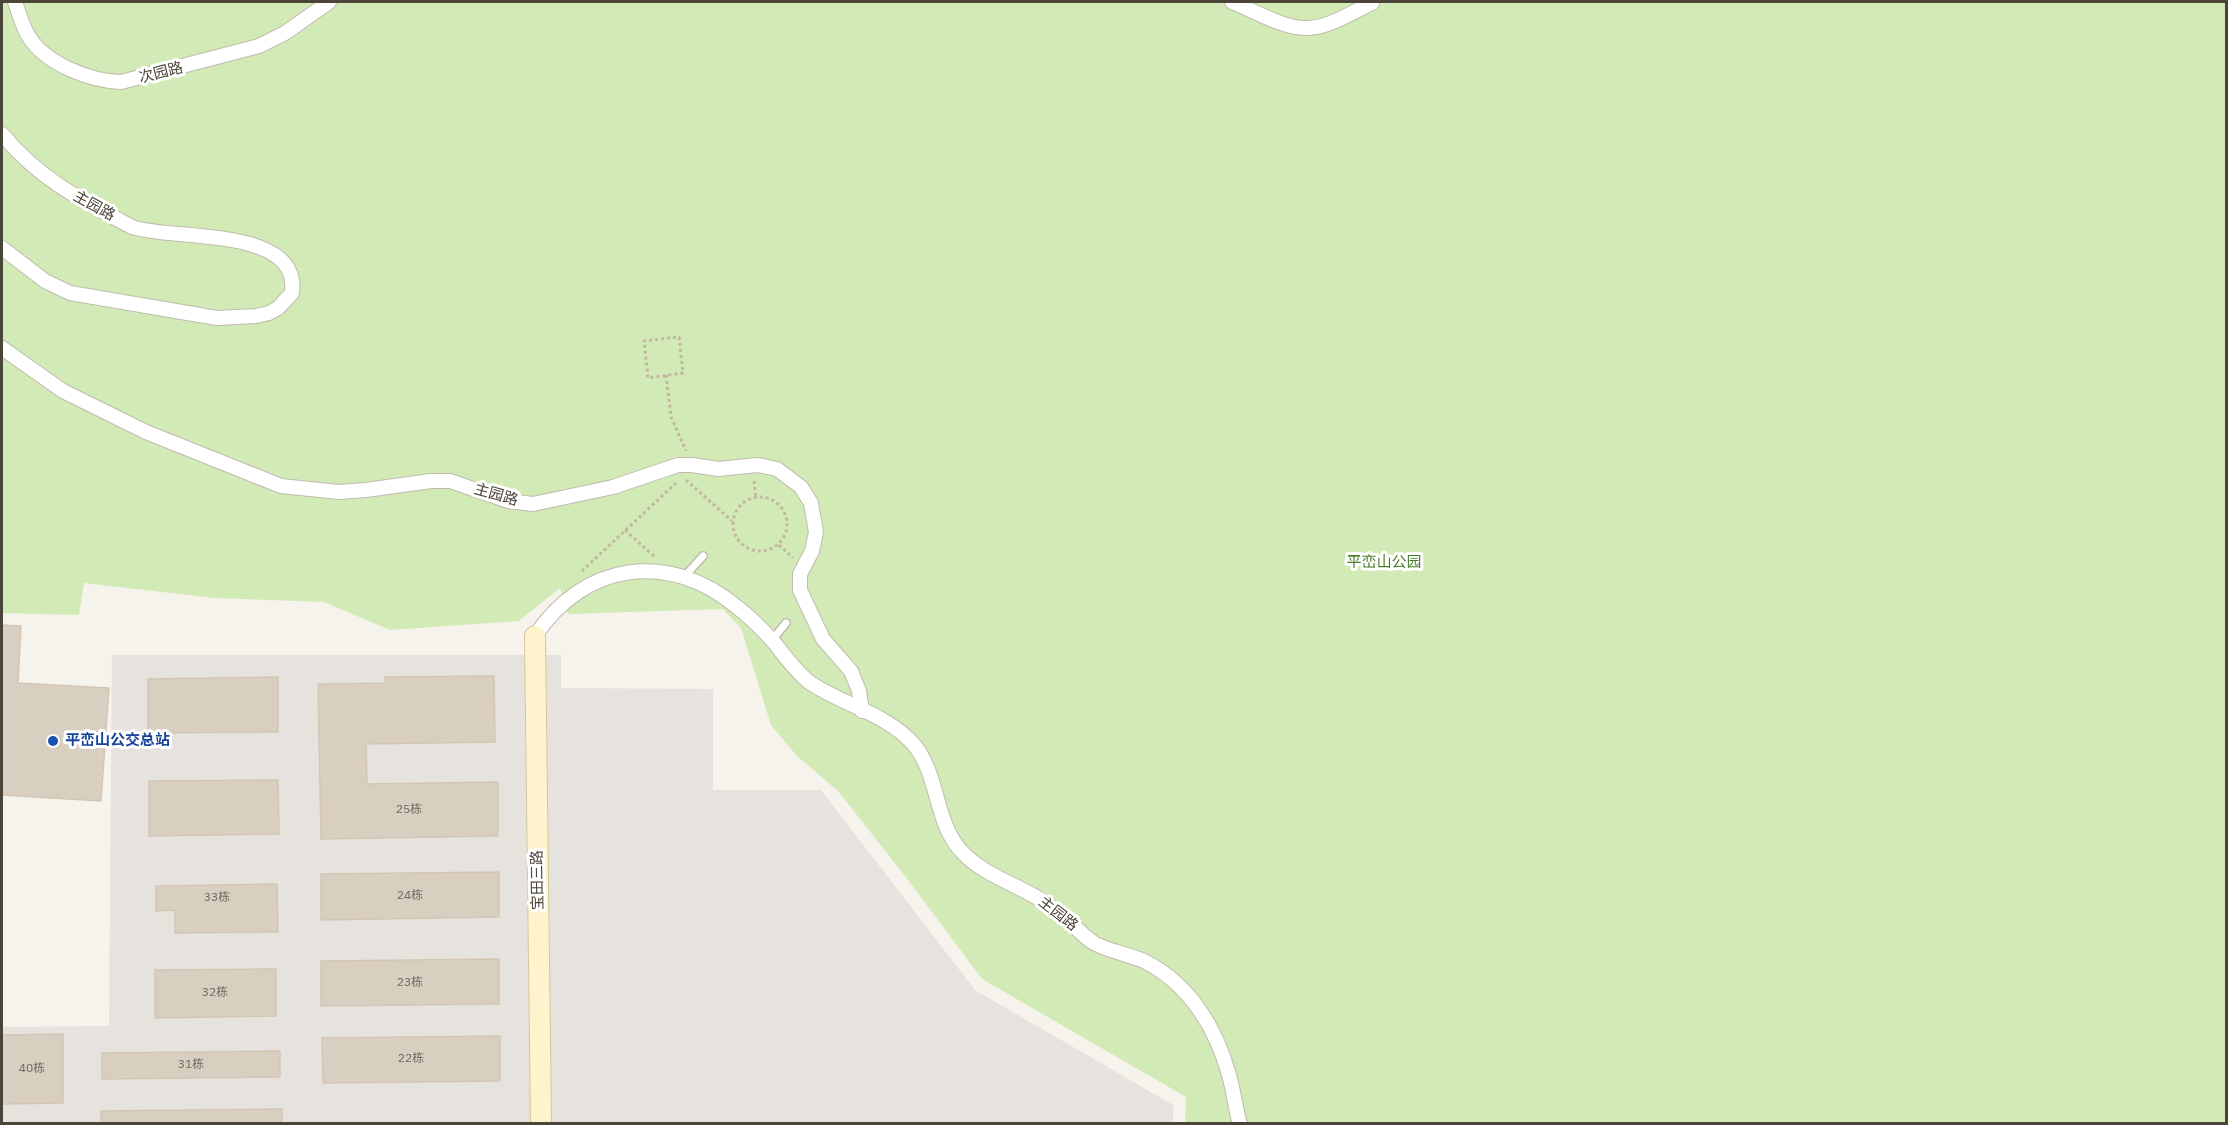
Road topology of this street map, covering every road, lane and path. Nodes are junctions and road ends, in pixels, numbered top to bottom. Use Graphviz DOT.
graph roads {
  1 [pos="15,2"];
  2 [pos="329,2"];
  3 [pos="1232,2"];
  4 [pos="1372,3"];
  5 [pos="2,134"];
  6 [pos="2,248"];
  7 [pos="2,348"];
  8 [pos="666,375"];
  9 [pos="692,465"];
  10 [pos="733,522"];
  11 [pos="625,530"];
  12 [pos="703,556"];
  13 [pos="658,560"];
  14 [pos="583,570"];
  15 [pos="684,577"];
  16 [pos="786,623"];
  17 [pos="535,636"];
  18 [pos="772,640"];
  19 [pos="862,711"];
  20 [pos="541,1124"];
  21 [pos="1240,1124"];
  1 -- 2 [label="street, 次园路"];
  3 -- 4 [label="street"];
  5 -- 6 [label="street, 主园路"];
  7 -- 9 [label="street, 主园路"];
  8 -- 8 [label="path"];
  8 -- 9 [label="path"];
  9 -- 19 [label="street, 主园路"];
  10 -- 10 [label="path"];
  10 -- 11 [label="path"];
  11 -- 13 [label="path"];
  11 -- 14 [label="path"];
  12 -- 15 [label="lane"];
  15 -- 17 [label="street, 主园路"];
  15 -- 18 [label="street, 主园路"];
  16 -- 18 [label="lane"];
  17 -- 20 [label="street, 宝田三路"];
  18 -- 19 [label="street, 主园路"];
  19 -- 21 [label="street, 主园路"];
}
